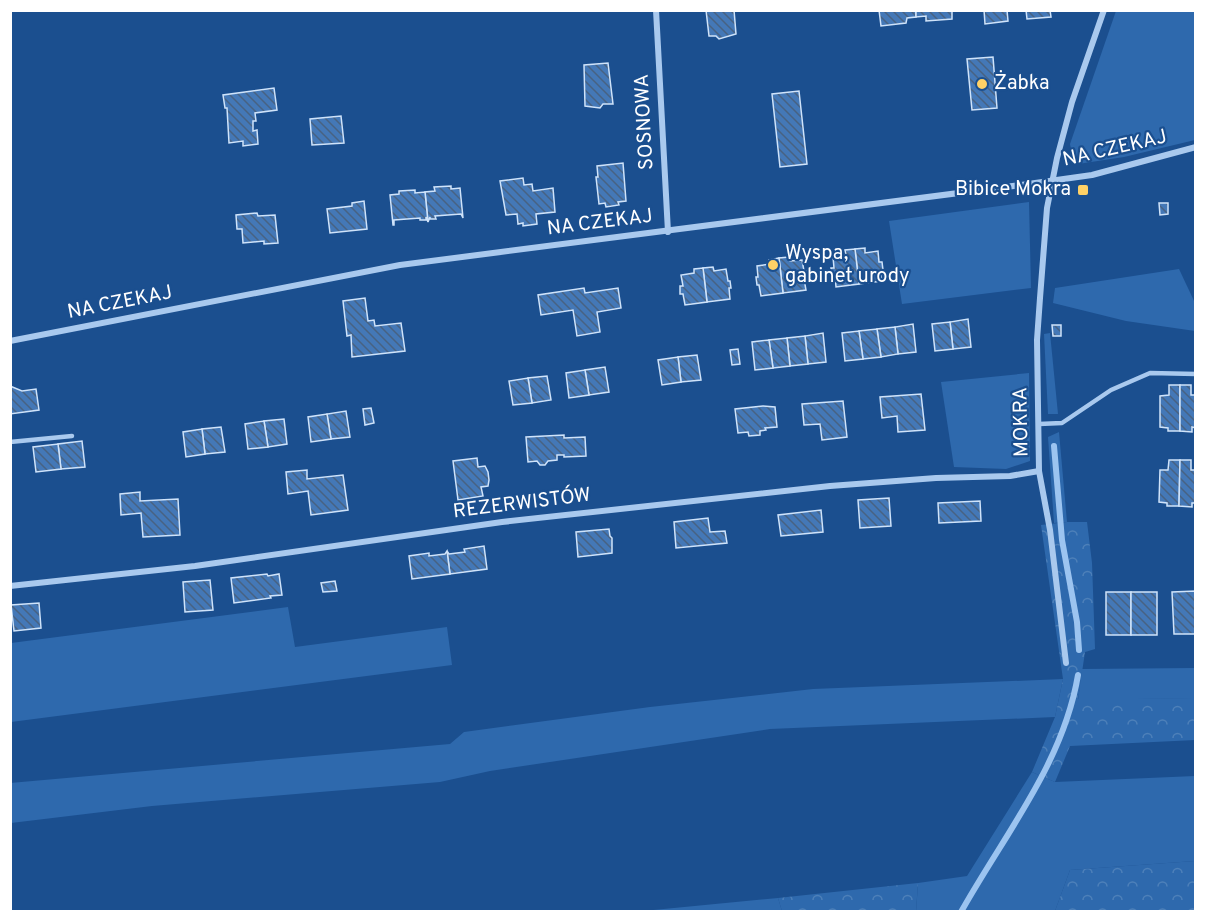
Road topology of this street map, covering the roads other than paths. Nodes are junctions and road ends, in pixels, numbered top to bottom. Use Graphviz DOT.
graph roads {
  1 [pos="656,10"];
  2 [pos="1104,10"];
  3 [pos="1196,147"];
  4 [pos="1052,180"];
  5 [pos="668,231"];
  6 [pos="10,341"];
  7 [pos="1196,374"];
  8 [pos="1039,424"];
  9 [pos="72,436"];
  10 [pos="10,442"];
  11 [pos="1039,471"];
  12 [pos="10,586"];
  13 [pos="1065,663"];
  1 -- 5 [label="street, SOSNOWA"];
  2 -- 4 [label="street, MOKRA"];
  3 -- 4 [label="street, NA CZEKAJ"];
  4 -- 5 [label="street, NA CZEKAJ"];
  4 -- 8 [label="street, MOKRA"];
  5 -- 6 [label="street, NA CZEKAJ"];
  7 -- 8 [label="lane"];
  8 -- 11 [label="street, MOKRA"];
  9 -- 10 [label="lane"];
  11 -- 12 [label="street, REZERWISTÓW"];
  11 -- 13 [label="street, MOKRA"];
}
